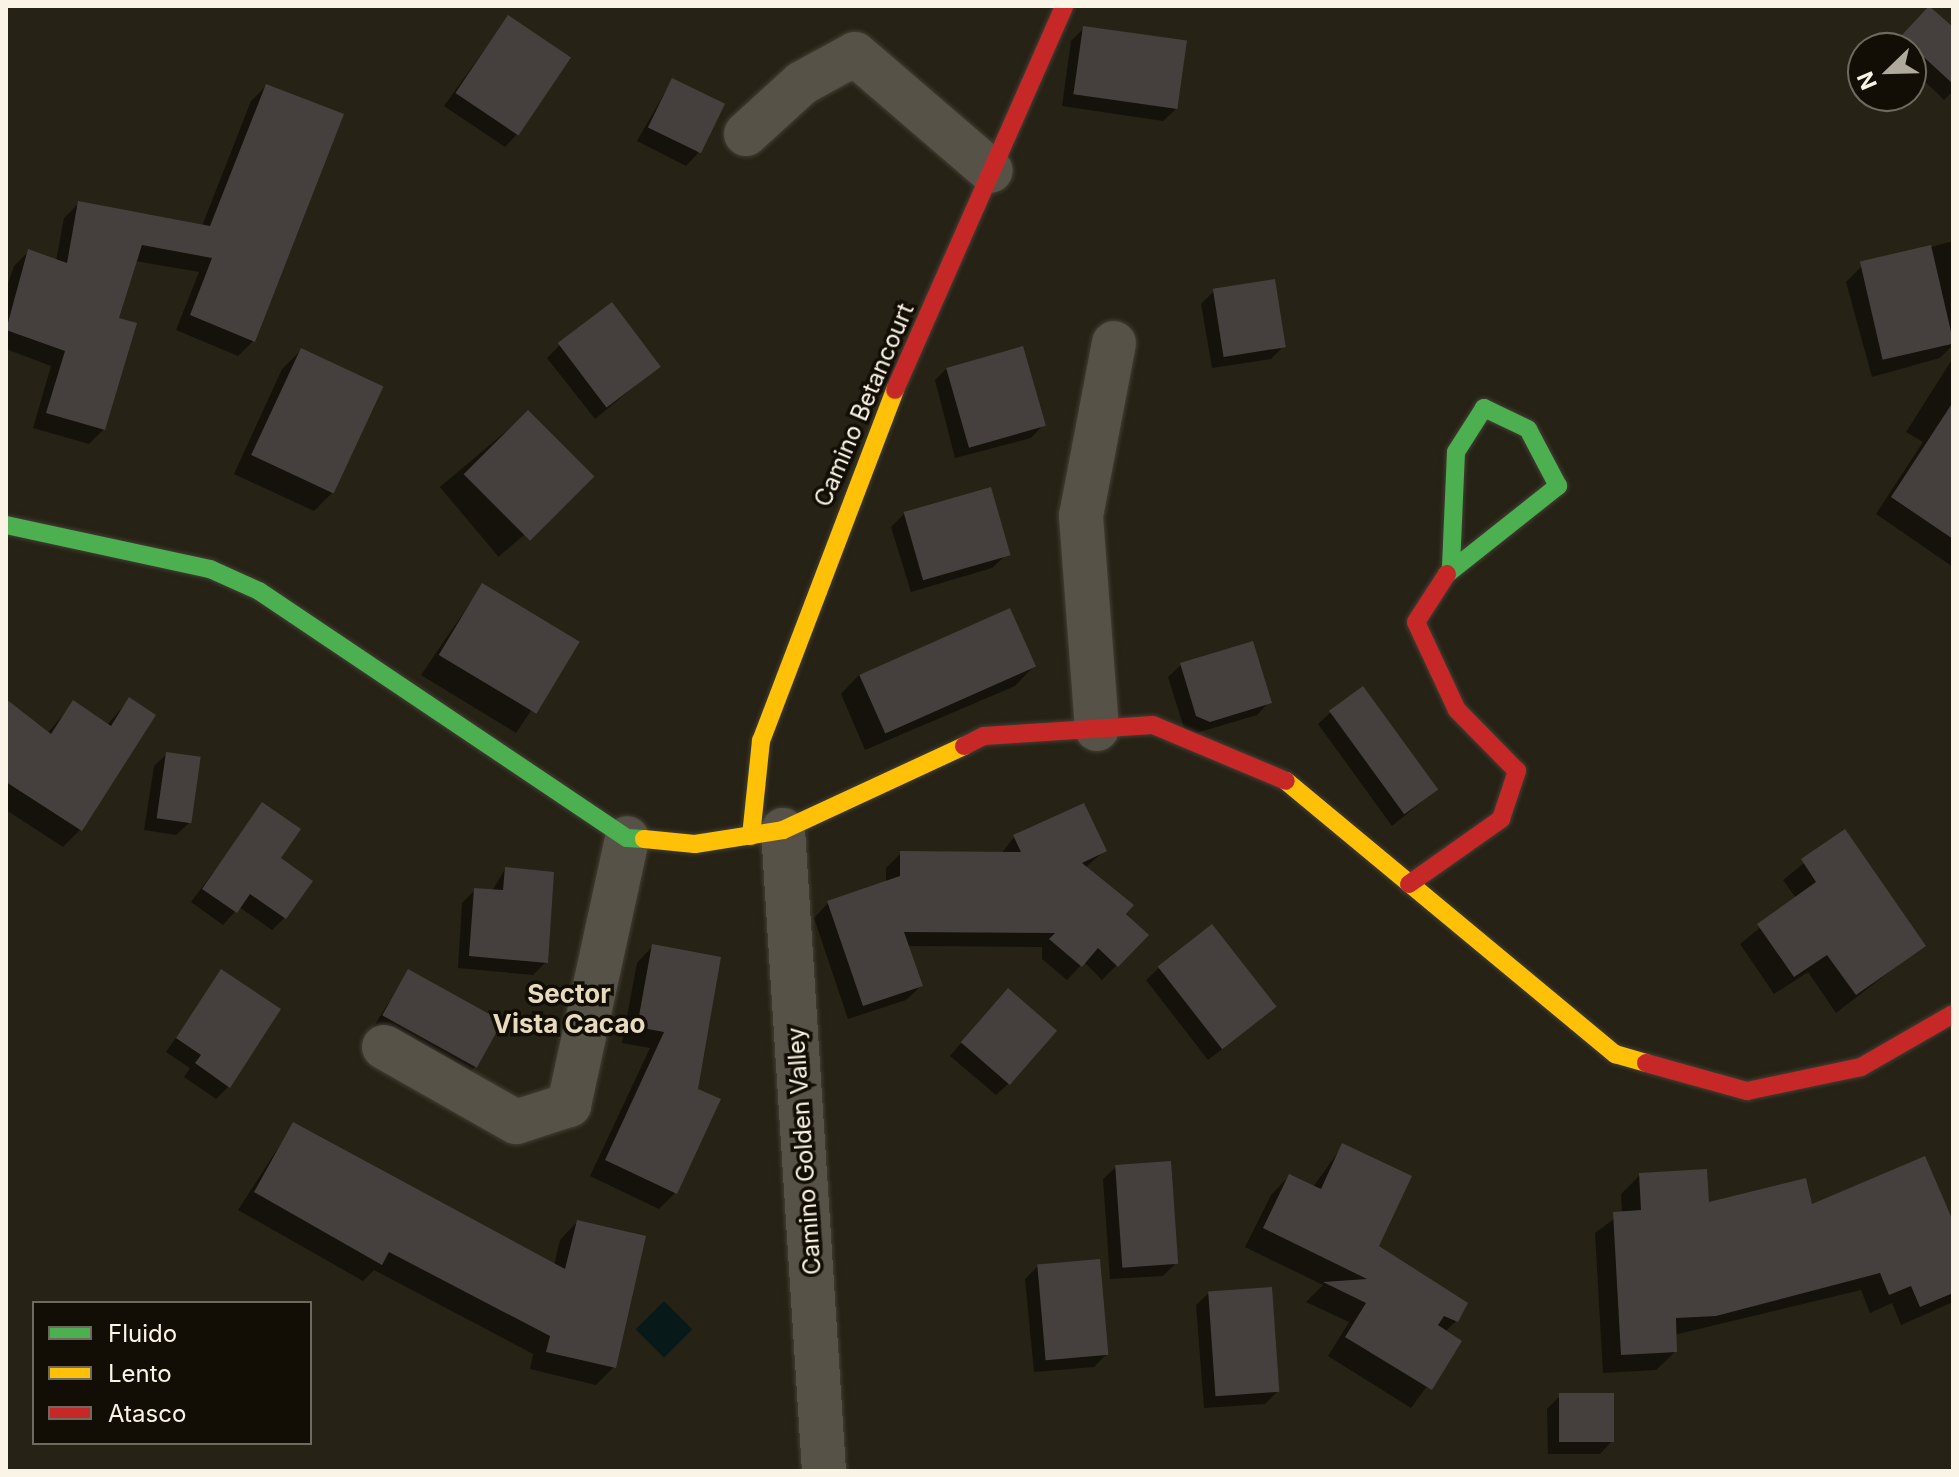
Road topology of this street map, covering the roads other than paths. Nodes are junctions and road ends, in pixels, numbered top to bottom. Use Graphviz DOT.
graph roads {
  1 [pos="1064,6"];
  2 [pos="746,134"];
  3 [pos="991,171"];
  4 [pos="1114,343"];
  5 [pos="6,525"];
  6 [pos="1451,567"];
  7 [pos="1097,729"];
  8 [pos="767,833"];
  9 [pos="627,838"];
  10 [pos="1409,884"];
  11 [pos="1953,1014"];
  12 [pos="384,1047"];
  13 [pos="824,1471"];
  1 -- 3 [label="street, Camino Betancourt"];
  2 -- 3 [label="street"];
  3 -- 8 [label="street, Camino Betancourt"];
  4 -- 7 [label="street"];
  5 -- 9 [label="street"];
  6 -- 6 [label="street"];
  6 -- 10 [label="street"];
  7 -- 8 [label="street"];
  7 -- 10 [label="street"];
  8 -- 9 [label="street"];
  8 -- 13 [label="street, Camino Golden Valley"];
  9 -- 12 [label="street"];
  10 -- 11 [label="street"];
}
